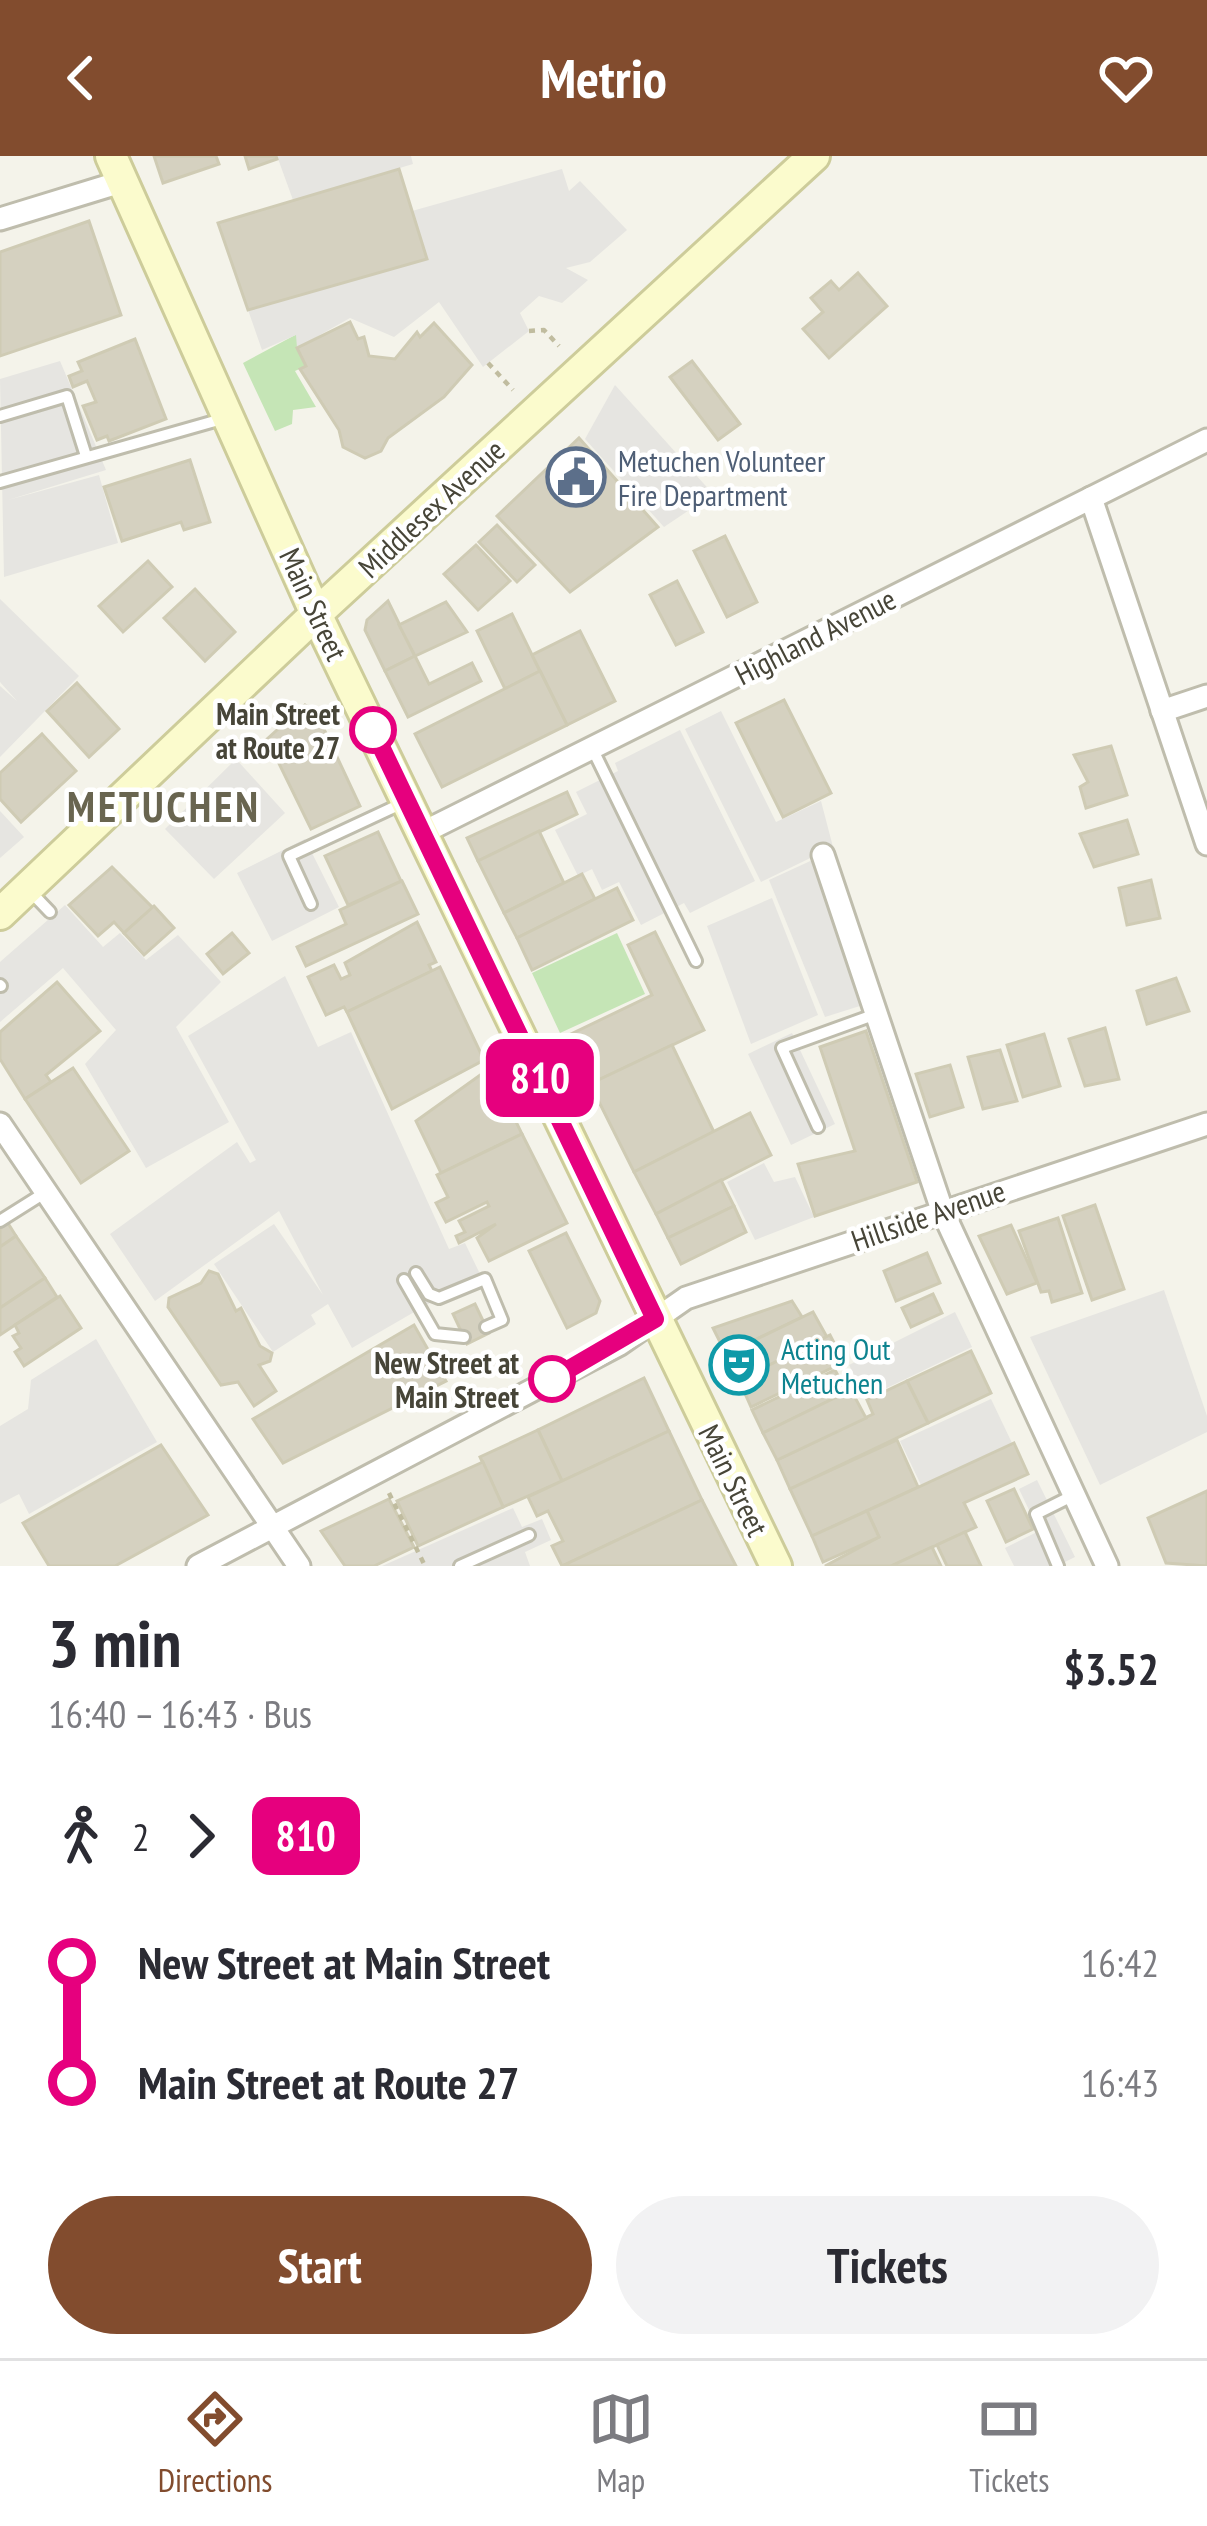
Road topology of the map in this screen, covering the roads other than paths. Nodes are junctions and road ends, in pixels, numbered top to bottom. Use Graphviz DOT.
graph roads {
  1 [pos="814,156"];
  2 [pos="117,168"];
  3 [pos="0,219"];
  4 [pos="0,416"];
  5 [pos="229,417"];
  6 [pos="1207,440"];
  7 [pos="86,456"];
  8 [pos="0,482"];
  9 [pos="1091,498"];
  10 [pos="316,614"];
  11 [pos="1207,696"];
  12 [pos="1162,711"];
  13 [pos="592,748"];
  14 [pos="408,800"];
  15 [pos="424,832"];
  16 [pos="1207,844"];
  17 [pos="823,855"];
  18 [pos="27,888"];
  19 [pos="311,904"];
  20 [pos="50,912"];
  21 [pos="0,914"];
  22 [pos="696,961"];
  23 [pos="876,1014"];
  24 [pos="0,1124"];
  25 [pos="1207,1124"];
  26 [pos="818,1127"];
  27 [pos="46,1192"];
  28 [pos="942,1210"];
  29 [pos="0,1221"];
  30 [pos="416,1273"];
  31 [pos="404,1280"];
  32 [pos="655,1319"];
  33 [pos="486,1327"];
  34 [pos="464,1337"];
  35 [pos="1074,1495"];
  36 [pos="271,1525"];
  37 [pos="529,1535"];
  38 [pos="198,1566"];
  39 [pos="298,1566"];
  40 [pos="460,1566"];
  41 [pos="776,1566"];
  42 [pos="1058,1566"];
  43 [pos="1107,1566"];
  1 -- 10 [label="main road, Middlesex Avenue"];
  2 -- 3 [label="street"];
  2 -- 5 [label="main road, Main Street"];
  4 -- 7 [label="lane"];
  5 -- 7 [label="lane"];
  5 -- 10 [label="main road, Main Street"];
  6 -- 9 [label="street, Highland Avenue"];
  7 -- 8 [label="lane"];
  9 -- 12 [label="street"];
  9 -- 13 [label="street, Highland Avenue"];
  10 -- 14 [label="main road, Main Street"];
  10 -- 18 [label="main road, Middlesex Avenue"];
  11 -- 12 [label="street"];
  12 -- 16 [label="street"];
  13 -- 15 [label="street, Highland Avenue"];
  13 -- 22 [label="lane"];
  14 -- 15 [label="main road, Main Street"];
  14 -- 19 [label="lane"];
  15 -- 32 [label="main road, Main Street"];
  17 -- 23 [label="street"];
  18 -- 20 [label="lane"];
  18 -- 21 [label="main road, Middlesex Avenue"];
  23 -- 26 [label="lane"];
  23 -- 28 [label="street"];
  24 -- 27 [label="street"];
  25 -- 28 [label="street, Hillside Avenue"];
  27 -- 29 [label="lane"];
  27 -- 36 [label="street"];
  28 -- 32 [label="street, Hillside Avenue"];
  28 -- 35 [label="street"];
  30 -- 33 [label="lane"];
  31 -- 34 [label="lane"];
  32 -- 36 [label="street, Hillside Avenue"];
  32 -- 41 [label="main road, Main Street"];
  35 -- 42 [label="lane"];
  35 -- 43 [label="street"];
  36 -- 38 [label="street, Hillside Avenue"];
  36 -- 39 [label="street"];
  37 -- 40 [label="lane"];
}
